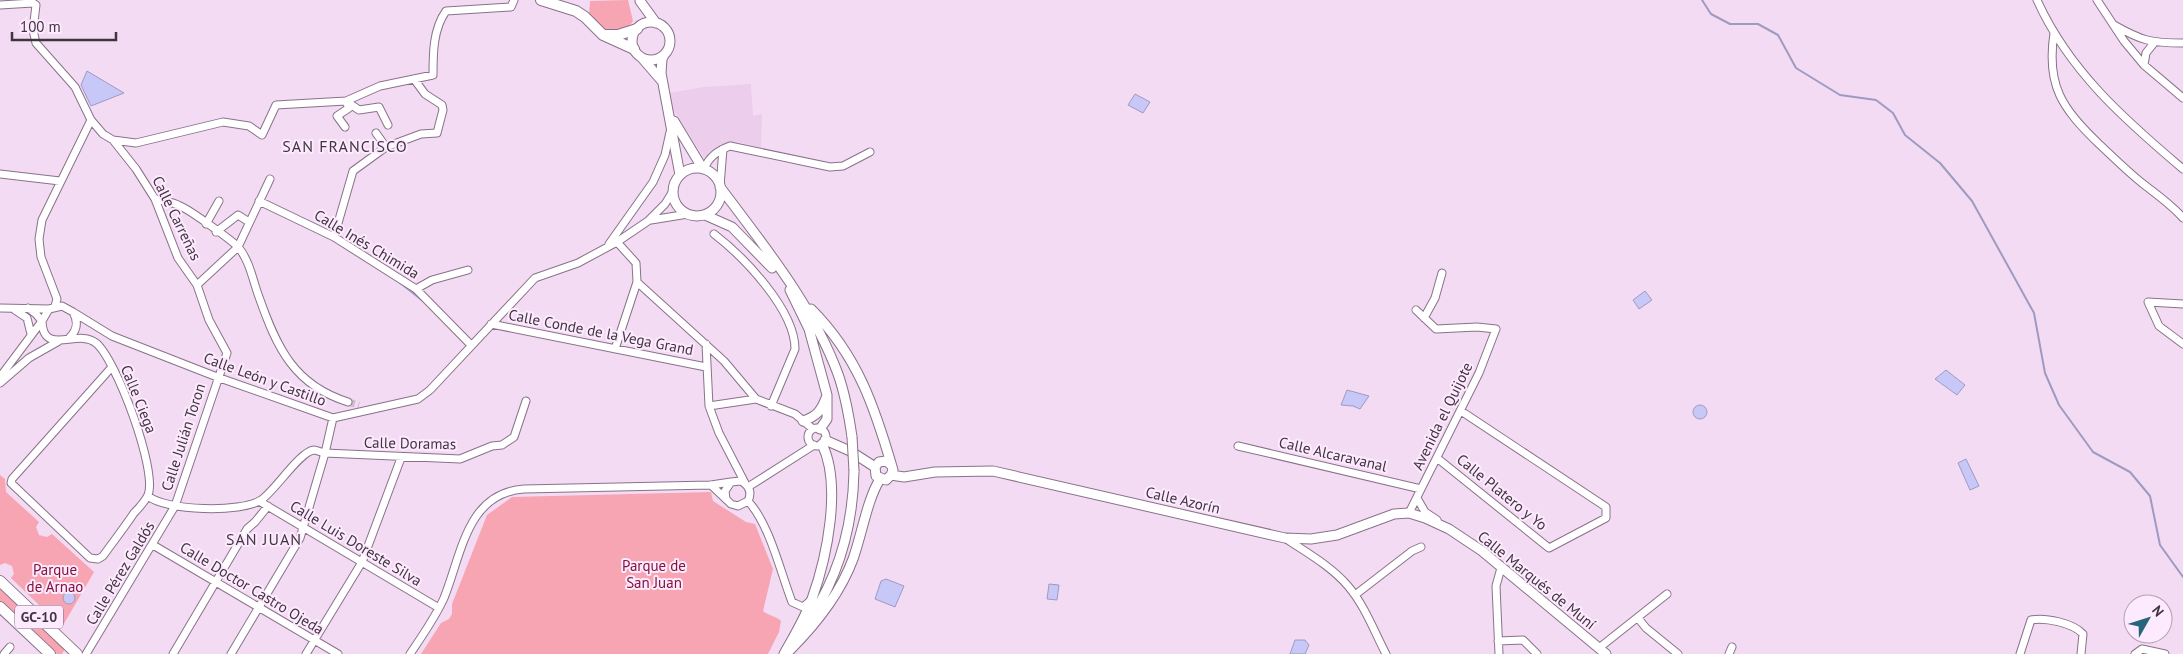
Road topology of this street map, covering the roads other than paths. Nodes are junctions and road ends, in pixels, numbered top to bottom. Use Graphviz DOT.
graph roads {
  1 [pos="514,0"];
  2 [pos="541,0"];
  3 [pos="2038,0"];
  4 [pos="2098,0"];
  5 [pos="640,1"];
  6 [pos="0,5"];
  7 [pos="656,23"];
  8 [pos="2112,24"];
  9 [pos="639,27"];
  10 [pos="2054,33"];
  11 [pos="603,36"];
  12 [pos="2154,43"];
  13 [pos="2183,43"];
  14 [pos="634,49"];
  15 [pos="664,55"];
  16 [pos="642,58"];
  17 [pos="2144,65"];
  18 [pos="414,79"];
  19 [pos="662,82"];
  20 [pos="2183,98"];
  21 [pos="346,101"];
  22 [pos="669,111"];
  23 [pos="91,120"];
  24 [pos="671,124"];
  25 [pos="388,125"];
  26 [pos="345,127"];
  27 [pos="376,133"];
  28 [pos="113,140"];
  29 [pos="386,147"];
  30 [pos="723,149"];
  31 [pos="870,152"];
  32 [pos="703,169"];
  33 [pos="2183,169"];
  34 [pos="0,174"];
  35 [pos="680,175"];
  36 [pos="270,179"];
  37 [pos="60,181"];
  38 [pos="720,187"];
  39 [pos="673,191"];
  40 [pos="155,199"];
  41 [pos="220,201"];
  42 [pos="259,201"];
  43 [pos="688,214"];
  44 [pos="705,215"];
  45 [pos="2183,218"];
  46 [pos="648,221"];
  47 [pos="249,222"];
  48 [pos="206,224"];
  49 [pos="216,232"];
  50 [pos="714,234"];
  51 [pos="334,237"];
  52 [pos="617,242"];
  53 [pos="238,248"];
  54 [pos="602,251"];
  55 [pos="468,270"];
  56 [pos="1442,273"];
  57 [pos="637,282"];
  58 [pos="197,285"];
  59 [pos="788,286"];
  60 [pos="416,290"];
  61 [pos="804,302"];
  62 [pos="2183,304"];
  63 [pos="52,307"];
  64 [pos="0,308"];
  65 [pos="12,308"];
  66 [pos="28,308"];
  67 [pos="1416,310"];
  68 [pos="73,312"];
  69 [pos="812,318"];
  70 [pos="1424,318"];
  71 [pos="42,321"];
  72 [pos="491,324"];
  73 [pos="106,333"];
  74 [pos="31,334"];
  75 [pos="70,337"];
  76 [pos="59,341"];
  77 [pos="97,343"];
  78 [pos="706,344"];
  79 [pos="2183,344"];
  80 [pos="472,345"];
  81 [pos="615,349"];
  82 [pos="227,353"];
  83 [pos="706,367"];
  84 [pos="111,368"];
  85 [pos="0,377"];
  86 [pos="218,377"];
  87 [pos="0,383"];
  88 [pos="827,395"];
  89 [pos="756,399"];
  90 [pos="526,401"];
  91 [pos="348,402"];
  92 [pos="359,405"];
  93 [pos="709,406"];
  94 [pos="771,406"];
  95 [pos="366,411"];
  96 [pos="1461,411"];
  97 [pos="333,418"];
  98 [pos="803,421"];
  99 [pos="817,429"];
  100 [pos="820,443"];
  101 [pos="1238,446"];
  102 [pos="325,453"];
  103 [pos="401,458"];
  104 [pos="1437,458"];
  105 [pos="891,465"];
  106 [pos="875,467"];
  107 [pos="892,475"];
  108 [pos="880,479"];
  109 [pos="731,482"];
  110 [pos="711,485"];
  111 [pos="747,485"];
  112 [pos="1421,489"];
  113 [pos="148,496"];
  114 [pos="726,498"];
  115 [pos="1417,498"];
  116 [pos="259,501"];
  117 [pos="748,501"];
  118 [pos="175,506"];
  119 [pos="268,506"];
  120 [pos="1410,514"];
  121 [pos="304,528"];
  122 [pos="1449,529"];
  123 [pos="1285,538"];
  124 [pos="153,545"];
  125 [pos="1421,547"];
  126 [pos="362,562"];
  127 [pos="1501,568"];
  128 [pos="0,581"];
  129 [pos="216,582"];
  130 [pos="1667,594"];
  131 [pos="1355,595"];
  132 [pos="812,599"];
  133 [pos="0,607"];
  134 [pos="258,608"];
  135 [pos="439,608"];
  136 [pos="1638,618"];
  137 [pos="314,640"];
  138 [pos="1498,640"];
  139 [pos="10,648"];
  140 [pos="1603,651"];
  141 [pos="4,654"];
  142 [pos="50,654"];
  143 [pos="77,654"];
  144 [pos="86,654"];
  145 [pos="174,654"];
  146 [pos="231,654"];
  147 [pos="306,654"];
  148 [pos="338,654"];
  149 [pos="410,654"];
  150 [pos="785,654"];
  151 [pos="1386,654"];
  152 [pos="1499,654"];
  153 [pos="1537,654"];
  154 [pos="1678,654"];
  155 [pos="2020,654"];
  156 [pos="2081,654"];
  157 [pos="2135,654"];
  158 [pos="2165,654"];
  1 -- 18 [label="street"];
  2 -- 11 [label="main road"];
  3 -- 10 [label="street"];
  4 -- 8 [label="street"];
  5 -- 7 [label="main road"];
  5 -- 9 [label="main road"];
  6 -- 23 [label="street"];
  7 -- 9 [label="main road"];
  7 -- 15 [label="main road"];
  8 -- 12 [label="street"];
  8 -- 17 [label="street"];
  9 -- 11 [label="main road"];
  9 -- 14 [label="main road"];
  10 -- 33 [label="street"];
  10 -- 45 [label="street"];
  11 -- 14 [label="main road"];
  12 -- 13 [label="street"];
  12 -- 17 [label="street"];
  14 -- 16 [label="main road"];
  15 -- 16 [label="main road"];
  15 -- 19 [label="main road"];
  16 -- 19 [label="main road"];
  17 -- 20 [label="street"];
  18 -- 21 [label="street"];
  18 -- 29 [label="street"];
  19 -- 22 [label="main road"];
  21 -- 25 [label="street"];
  21 -- 26 [label="street"];
  21 -- 28 [label="street"];
  22 -- 24 [label="main road"];
  22 -- 32 [label="main road"];
  23 -- 28 [label="street, Calle Carreñas"];
  23 -- 37 [label="street"];
  24 -- 35 [label="main road"];
  24 -- 54 [label="street"];
  27 -- 29 [label="street"];
  28 -- 40 [label="street, Calle Carreñas"];
  29 -- 51 [label="street"];
  30 -- 31 [label="street"];
  30 -- 32 [label="street"];
  30 -- 38 [label="street"];
  32 -- 35 [label="main road"];
  32 -- 38 [label="main road"];
  34 -- 37 [label="street"];
  35 -- 39 [label="main road"];
  36 -- 42 [label="street"];
  37 -- 63 [label="street"];
  38 -- 44 [label="main road"];
  38 -- 61 [label="main road"];
  39 -- 43 [label="main road"];
  39 -- 46 [label="street"];
  40 -- 48 [label="street"];
  40 -- 58 [label="street, Calle Carreñas"];
  41 -- 48 [label="street"];
  42 -- 47 [label="street"];
  42 -- 51 [label="street, Calle Inés Chimida"];
  43 -- 44 [label="main road"];
  43 -- 46 [label="street"];
  44 -- 59 [label="main road"];
  46 -- 52 [label="street"];
  47 -- 49 [label="street"];
  47 -- 53 [label="street"];
  48 -- 49 [label="street"];
  49 -- 53 [label="street"];
  50 -- 94 [label="street"];
  51 -- 60 [label="street, Calle Inés Chimida"];
  52 -- 54 [label="street"];
  52 -- 57 [label="street"];
  53 -- 58 [label="street"];
  53 -- 91 [label="street"];
  54 -- 72 [label="street"];
  55 -- 60 [label="street"];
  56 -- 70 [label="street"];
  57 -- 78 [label="street"];
  57 -- 81 [label="street"];
  58 -- 82 [label="street, Calle Carreñas"];
  59 -- 69 [label="main road"];
  59 -- 88 [label="main road"];
  60 -- 80 [label="street, Calle Inés Chimida"];
  61 -- 69 [label="main road"];
  61 -- 105 [label="main road"];
  62 -- 79 [label="street"];
  63 -- 66 [label="street"];
  63 -- 68 [label="street"];
  63 -- 71 [label="street"];
  64 -- 65 [label="street"];
  65 -- 66 [label="street"];
  65 -- 74 [label="street"];
  66 -- 71 [label="street"];
  67 -- 70 [label="street"];
  68 -- 73 [label="street, Calle León y Castillo"];
  68 -- 75 [label="street"];
  69 -- 150 [label="main road, bridge"];
  70 -- 96 [label="street, Avenida el Quijote"];
  71 -- 74 [label="street"];
  71 -- 76 [label="street"];
  72 -- 80 [label="street"];
  72 -- 81 [label="street, Calle Conde de la Vega Grand"];
  73 -- 77 [label="street"];
  73 -- 86 [label="street, Calle León y Castillo"];
  74 -- 85 [label="street"];
  75 -- 76 [label="street"];
  75 -- 77 [label="street"];
  76 -- 87 [label="street"];
  77 -- 84 [label="street, Calle Ciega"];
  78 -- 83 [label="street"];
  78 -- 89 [label="street"];
  80 -- 95 [label="street, Calle León y Castillo"];
  81 -- 83 [label="street, Calle Conde de la Vega Grand"];
  82 -- 86 [label="street, Calle Julián Toron"];
  83 -- 93 [label="street"];
  84 -- 113 [label="street, Calle Ciega"];
  84 -- 113 [label="street"];
  86 -- 97 [label="street, Calle León y Castillo"];
  86 -- 118 [label="street, Calle Julián Toron"];
  88 -- 98 [label="main road"];
  88 -- 99 [label="main road"];
  89 -- 93 [label="street"];
  89 -- 94 [label="street"];
  90 -- 103 [label="street, Calle Doramas"];
  92 -- 95 [label="street"];
  93 -- 111 [label="street"];
  94 -- 98 [label="street"];
  95 -- 97 [label="street, Calle León y Castillo"];
  96 -- 104 [label="street, Avenida el Quijote"];
  96 -- 104 [label="street, Calle Platero y Yo"];
  97 -- 102 [label="street"];
  98 -- 99 [label="street"];
  99 -- 100 [label="street"];
  99 -- 100 [label="street"];
  100 -- 106 [label="main road"];
  100 -- 111 [label="street"];
  100 -- 132 [label="main road"];
  101 -- 112 [label="street, Calle Alcaravanal"];
  102 -- 103 [label="street, Calle Doramas"];
  102 -- 116 [label="street, Calle Doramas"];
  102 -- 121 [label="street"];
  103 -- 126 [label="street"];
  104 -- 112 [label="street, Avenida el Quijote"];
  105 -- 106 [label="main road"];
  105 -- 107 [label="main road"];
  106 -- 108 [label="main road"];
  107 -- 108 [label="main road"];
  107 -- 123 [label="main road, Calle Azorín"];
  108 -- 150 [label="main road"];
  109 -- 110 [label="street"];
  109 -- 111 [label="street"];
  109 -- 114 [label="street"];
  110 -- 114 [label="street"];
  110 -- 135 [label="street"];
  111 -- 117 [label="street"];
  112 -- 115 [label="street, Avenida el Quijote"];
  113 -- 118 [label="street"];
  114 -- 117 [label="street"];
  115 -- 120 [label="street, Avenida el Quijote"];
  115 -- 122 [label="street, Calle Marqués de Muní"];
  116 -- 118 [label="street"];
  116 -- 119 [label="street, Calle Luis Doreste Silva"];
  117 -- 132 [label="street"];
  118 -- 124 [label="street, Calle Pérez Galdós"];
  119 -- 121 [label="street, Calle Luis Doreste Silva"];
  119 -- 129 [label="street"];
  120 -- 122 [label="main road, Calle Marqués de Muní"];
  120 -- 123 [label="main road, Calle Azorín"];
  121 -- 126 [label="street, Calle Luis Doreste Silva"];
  121 -- 134 [label="street"];
  122 -- 127 [label="main road, Calle Marqués de Muní"];
  123 -- 131 [label="street"];
  124 -- 129 [label="street, Calle Doctor Castro Ojeda"];
  124 -- 144 [label="street, Calle Pérez Galdós"];
  125 -- 131 [label="street"];
  126 -- 135 [label="street, Calle Luis Doreste Silva"];
  126 -- 137 [label="street"];
  127 -- 138 [label="street"];
  127 -- 140 [label="main road, Calle Marqués de Muní"];
  128 -- 143 [label="main road, GC-10"];
  129 -- 134 [label="street, Calle Doctor Castro Ojeda"];
  129 -- 145 [label="street"];
  130 -- 136 [label="street"];
  131 -- 151 [label="street"];
  132 -- 150 [label="main road"];
  133 -- 142 [label="main road, GC-10"];
  134 -- 137 [label="street, Calle Doctor Castro Ojeda"];
  134 -- 146 [label="street"];
  135 -- 149 [label="street"];
  136 -- 140 [label="street"];
  136 -- 154 [label="street"];
  137 -- 147 [label="street"];
  137 -- 148 [label="street, Calle Doctor Castro Ojeda"];
  138 -- 152 [label="street"];
  138 -- 153 [label="street"];
  139 -- 141 [label="street"];
  155 -- 156 [label="street"];
  157 -- 158 [label="street"];
}
